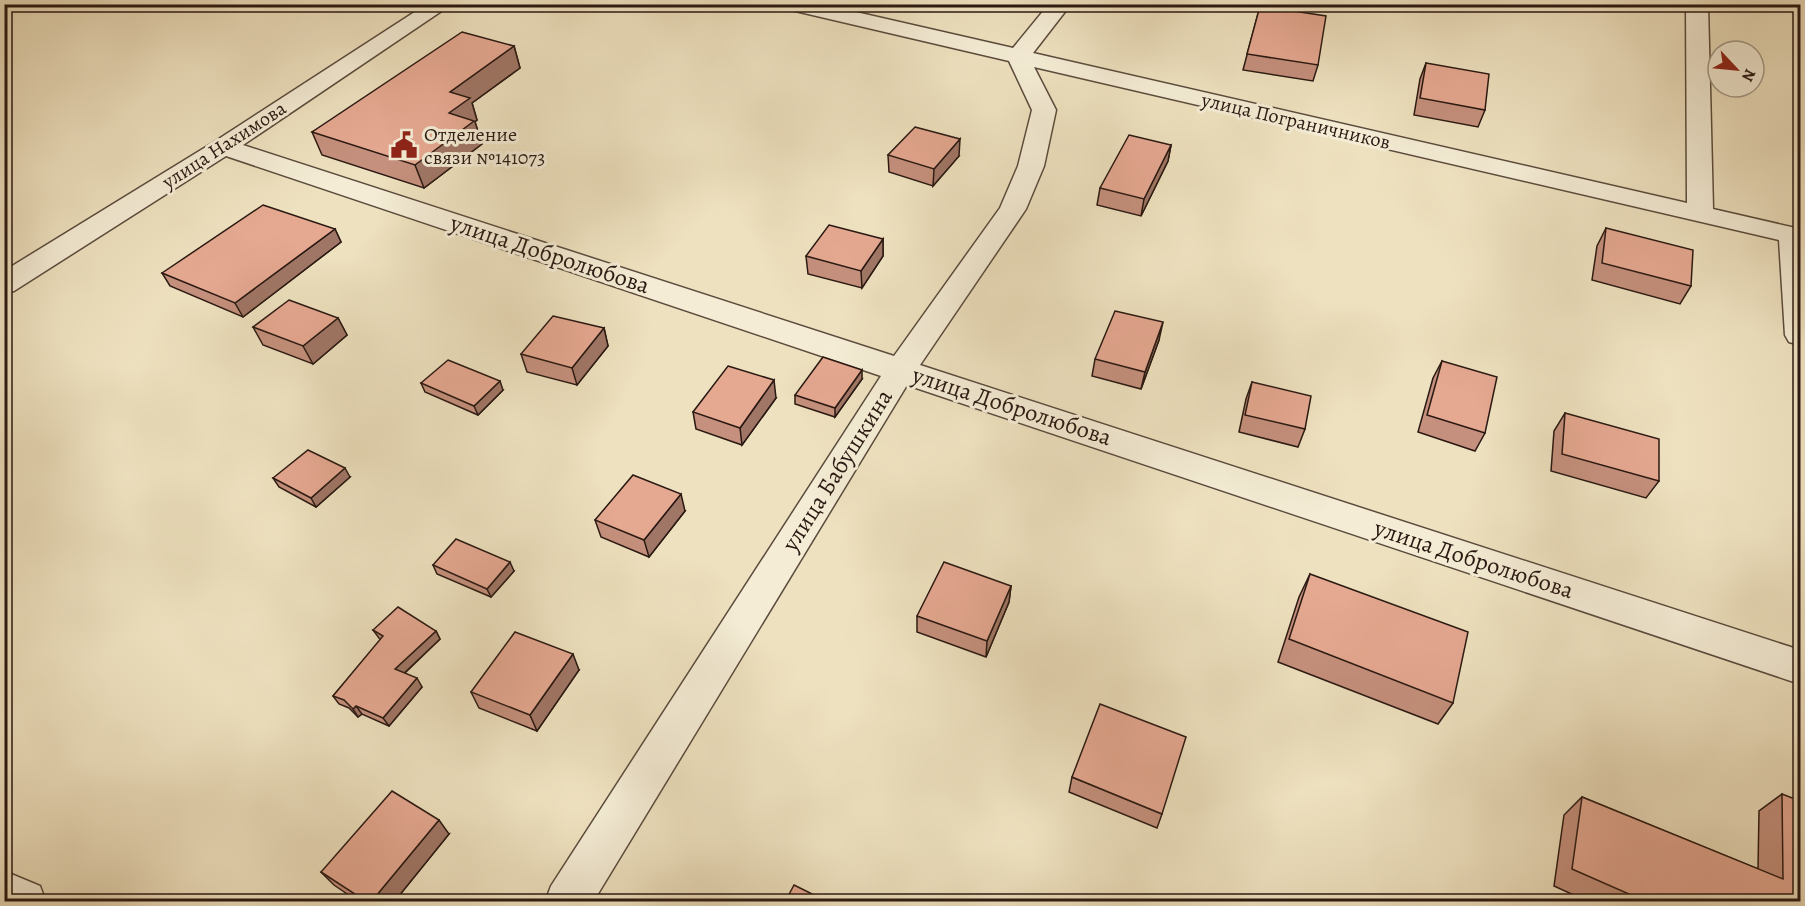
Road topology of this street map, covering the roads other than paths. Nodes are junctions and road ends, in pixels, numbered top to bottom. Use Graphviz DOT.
graph roads {
  1 [pos="442,4"];
  2 [pos="791,4"];
  3 [pos="1061,4"];
  4 [pos="1697,4"];
  5 [pos="1018,57"];
  6 [pos="223,147"];
  7 [pos="1700,213"];
  8 [pos="1796,236"];
  9 [pos="4,284"];
  10 [pos="1800,335"];
  11 [pos="901,369"];
  12 [pos="1800,667"];
  13 [pos="4,893"];
  14 [pos="24,902"];
  15 [pos="567,902"];
  1 -- 6 [label="street, улица Нахимова"];
  2 -- 5 [label="street, улица Пограничников"];
  3 -- 5 [label="street"];
  4 -- 7 [label="street"];
  5 -- 7 [label="street, улица Пограничников"];
  5 -- 11 [label="street, улица Бабушкина"];
  6 -- 9 [label="street, улица Нахимова"];
  6 -- 11 [label="street, улица Добролюбова"];
  7 -- 8 [label="street, улица Пограничников"];
  8 -- 10 [label="street"];
  11 -- 12 [label="street, улица Добролюбова"];
  11 -- 15 [label="street, улица Бабушкина"];
  13 -- 14 [label="street"];
}
